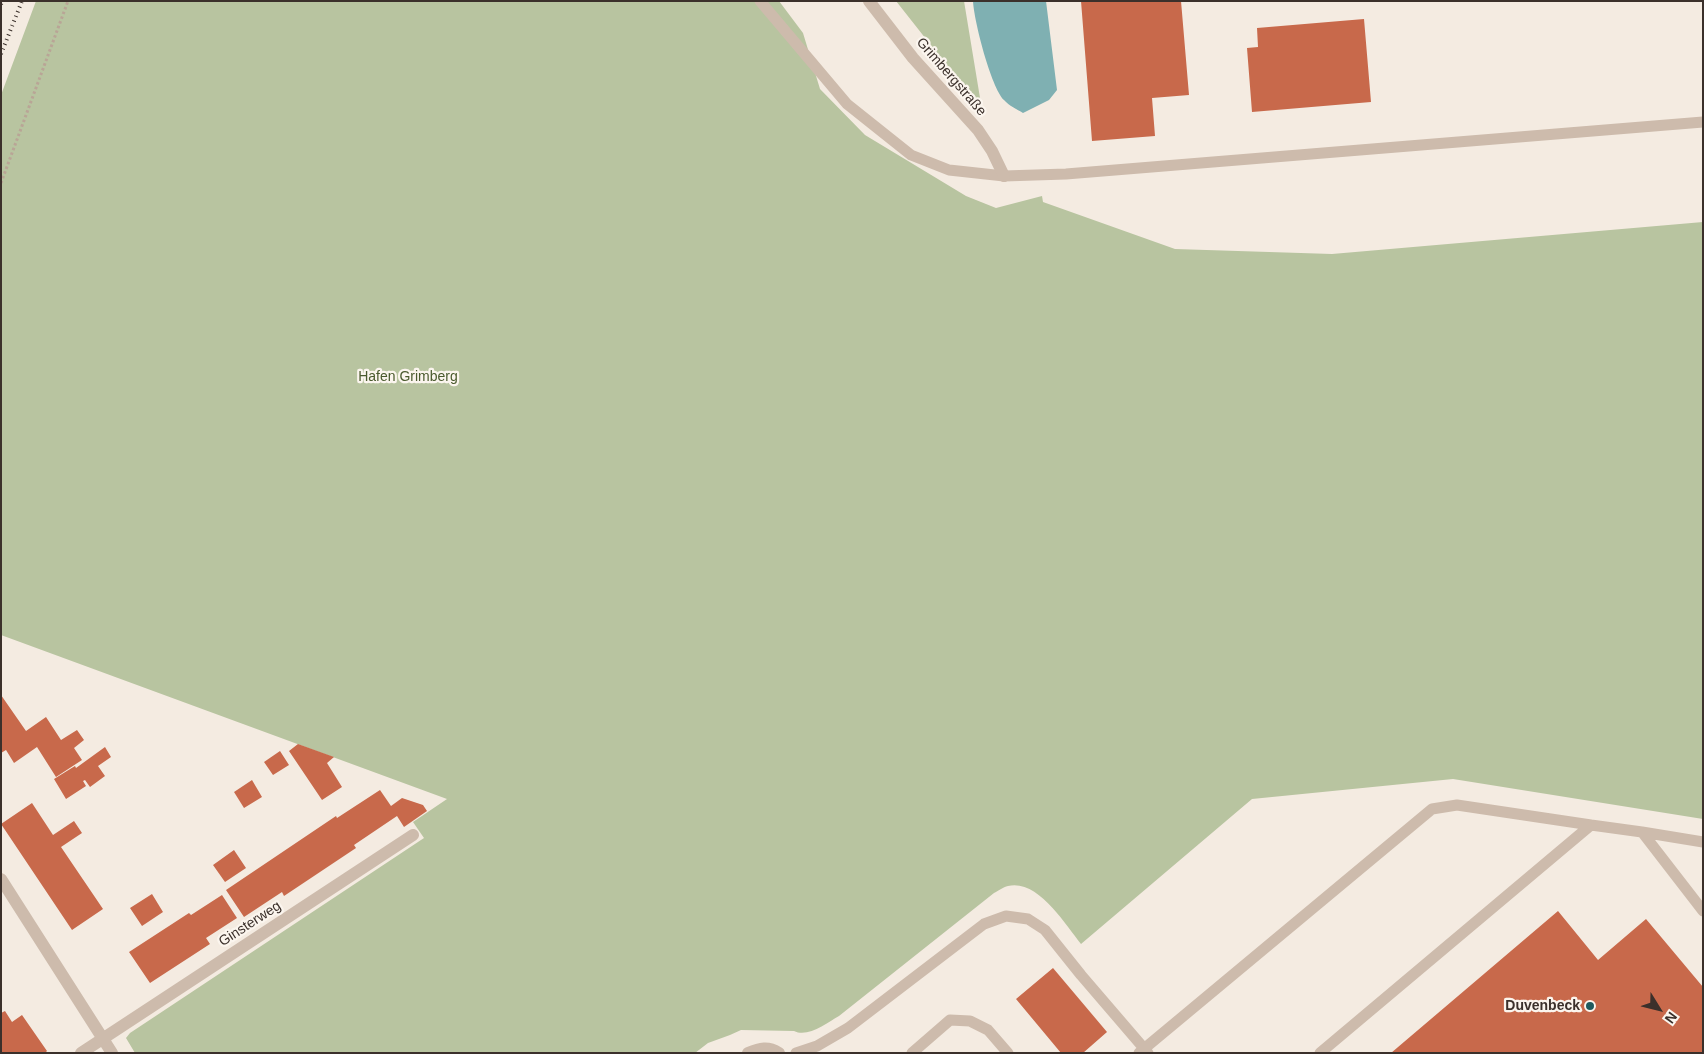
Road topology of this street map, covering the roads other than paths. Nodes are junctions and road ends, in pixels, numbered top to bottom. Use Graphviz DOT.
graph roads {
  1 [pos="760,1"];
  2 [pos="869,1"];
  3 [pos="1703,122"];
  4 [pos="1004,176"];
  5 [pos="1591,825"];
  6 [pos="1642,832"];
  7 [pos="414,835"];
  8 [pos="1703,842"];
  9 [pos="1,879"];
  10 [pos="1703,911"];
  11 [pos="103,1038"];
  12 [pos="1143,1051"];
  13 [pos="81,1053"];
  14 [pos="112,1053"];
  15 [pos="748,1053"];
  16 [pos="779,1053"];
  17 [pos="796,1053"];
  18 [pos="912,1053"];
  19 [pos="1008,1053"];
  20 [pos="1320,1053"];
  1 -- 4 [label="lane"];
  2 -- 4 [label="street, Grimbergstraße"];
  3 -- 4 [label="lane"];
  5 -- 6 [label="lane"];
  5 -- 12 [label="lane"];
  5 -- 20 [label="lane"];
  6 -- 8 [label="lane"];
  6 -- 10 [label="lane"];
  7 -- 11 [label="street, Ginsterweg"];
  9 -- 11 [label="street"];
  11 -- 13 [label="street, Ginsterweg"];
  11 -- 14 [label="street"];
  12 -- 17 [label="lane"];
  15 -- 16 [label="street"];
  18 -- 19 [label="lane"];
}
